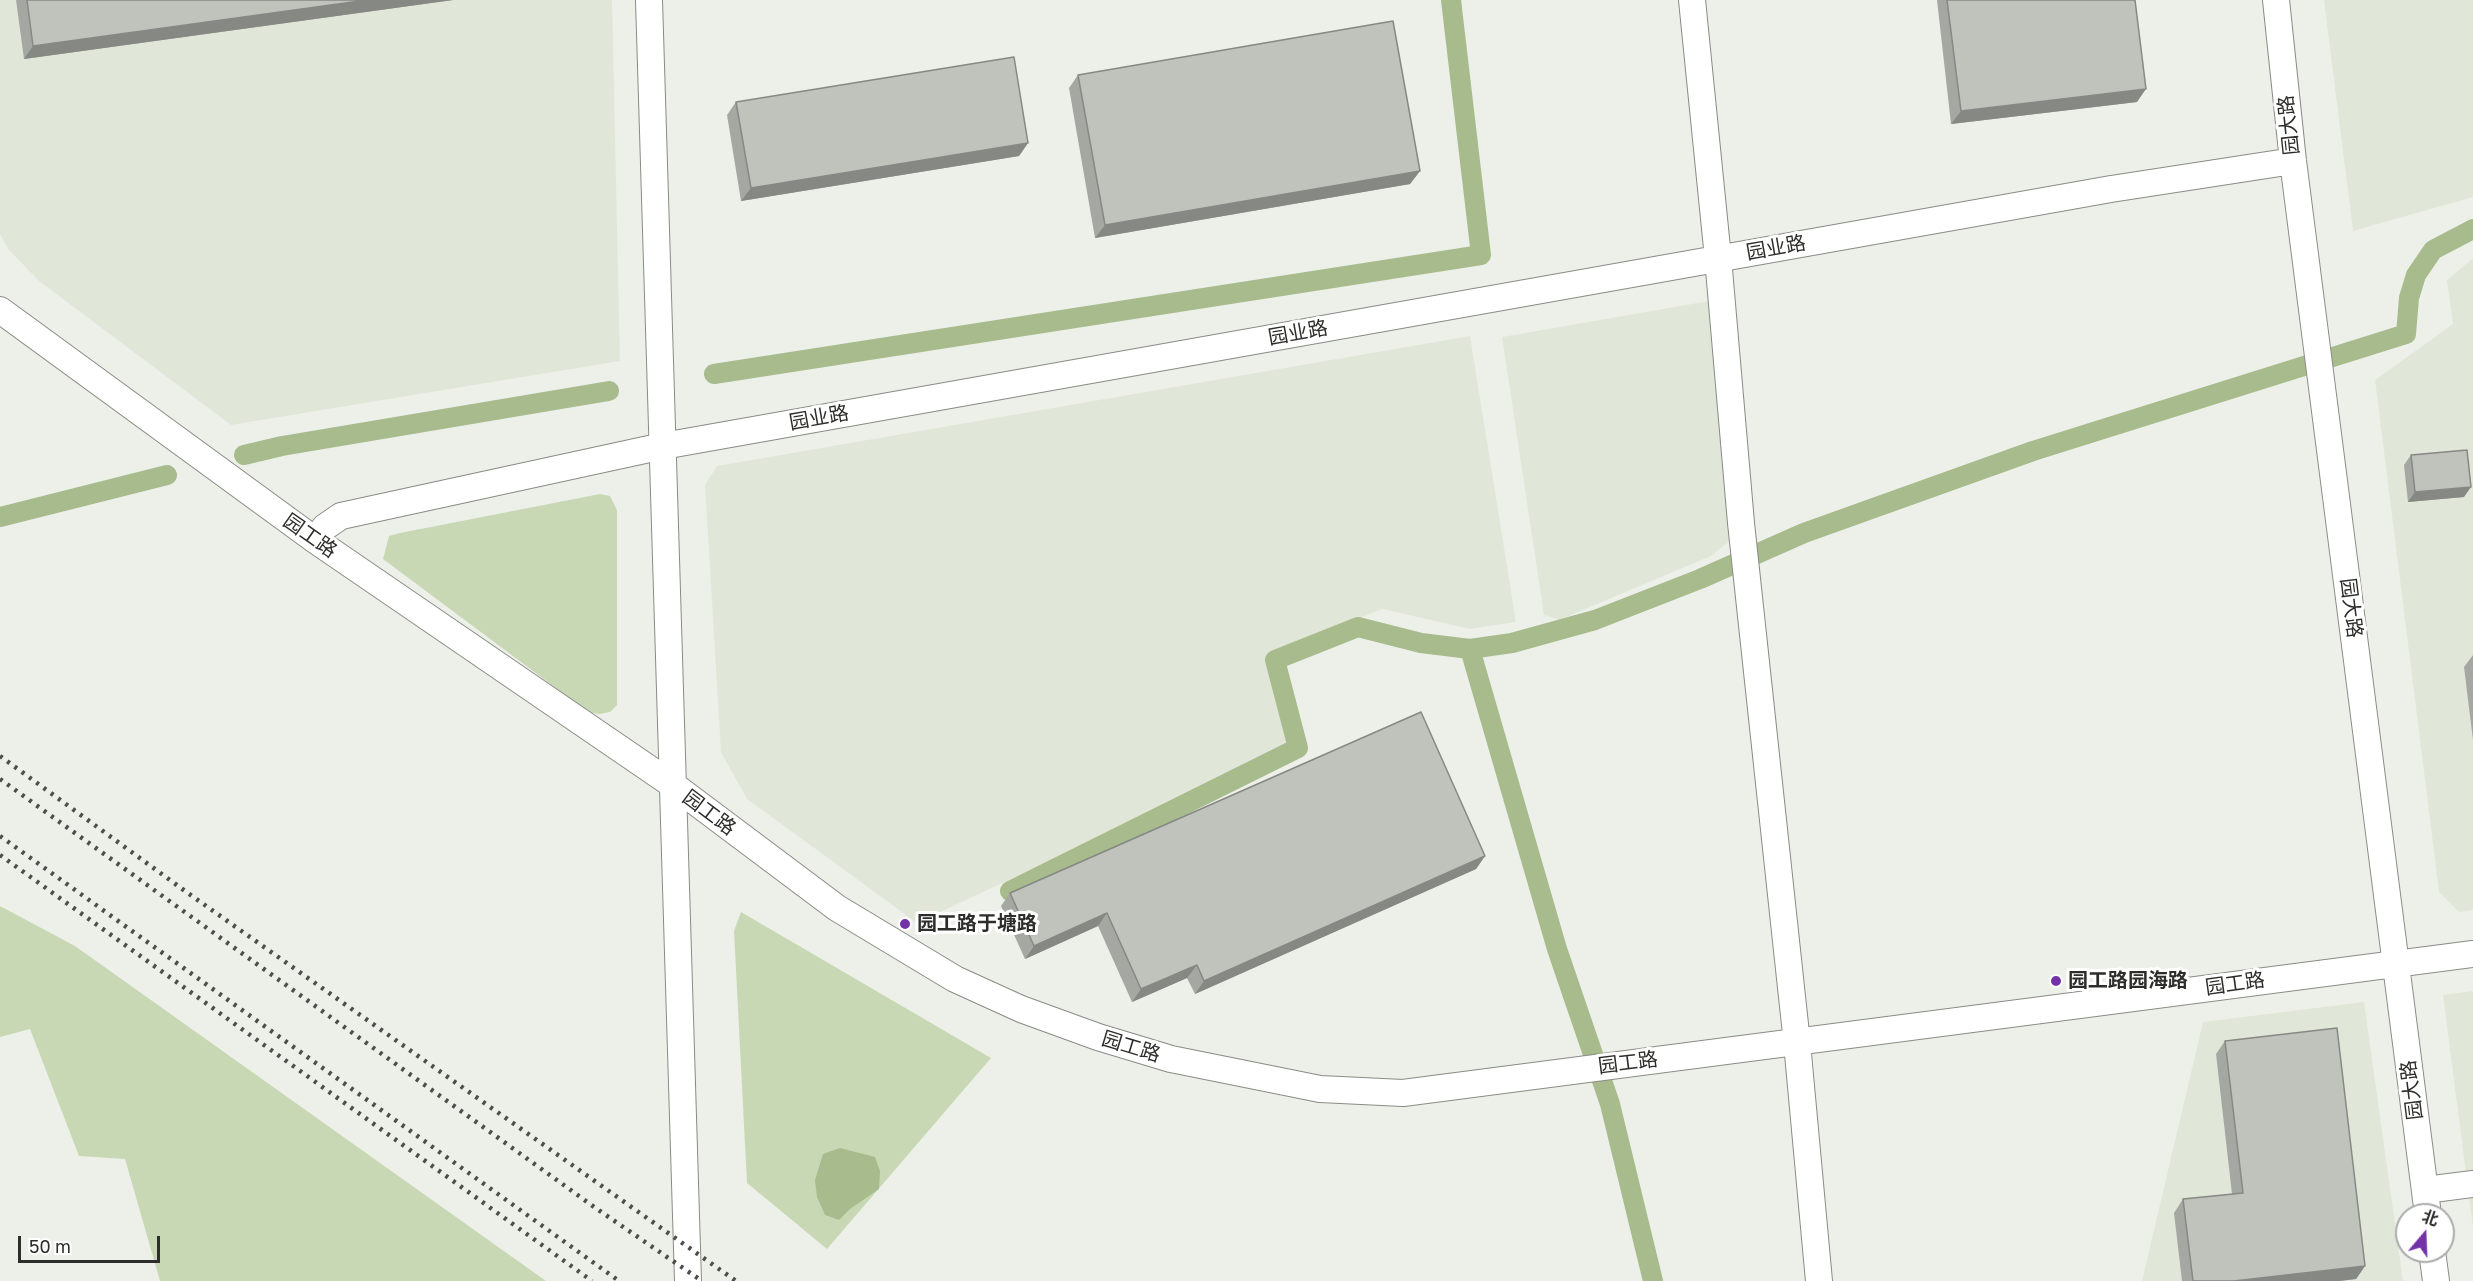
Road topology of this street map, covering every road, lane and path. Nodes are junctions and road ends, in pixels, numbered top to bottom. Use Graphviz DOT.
graph roads {
  1 [pos="649,0"];
  2 [pos="1692,0"];
  3 [pos="2276,0"];
  4 [pos="2293,161"];
  5 [pos="1718,258"];
  6 [pos="0,310"];
  7 [pos="663,446"];
  8 [pos="315,540"];
  9 [pos="673,785"];
  10 [pos="2473,954"];
  11 [pos="2397,963"];
  12 [pos="1797,1043"];
  13 [pos="2473,1184"];
  14 [pos="2426,1203"];
  15 [pos="2434,1263"];
  16 [pos="688,1281"];
  17 [pos="1819,1281"];
  18 [pos="2436,1281"];
  1 -- 7 [label="street"];
  2 -- 5 [label="street"];
  3 -- 4 [label="street, 园大路"];
  4 -- 5 [label="street, 园业路"];
  4 -- 11 [label="street, 园大路"];
  5 -- 7 [label="street, 园业路"];
  5 -- 12 [label="street"];
  6 -- 8 [label="street, 园工路"];
  7 -- 8 [label="street, 园业路"];
  7 -- 9 [label="street"];
  8 -- 9 [label="street, 园工路"];
  9 -- 12 [label="street, 园工路"];
  9 -- 16 [label="street"];
  10 -- 11 [label="street, 园工路"];
  11 -- 12 [label="street, 园工路"];
  11 -- 14 [label="street, 园大路"];
  12 -- 17 [label="street"];
  13 -- 14 [label="street"];
  15 -- 18 [label="street"];
}
